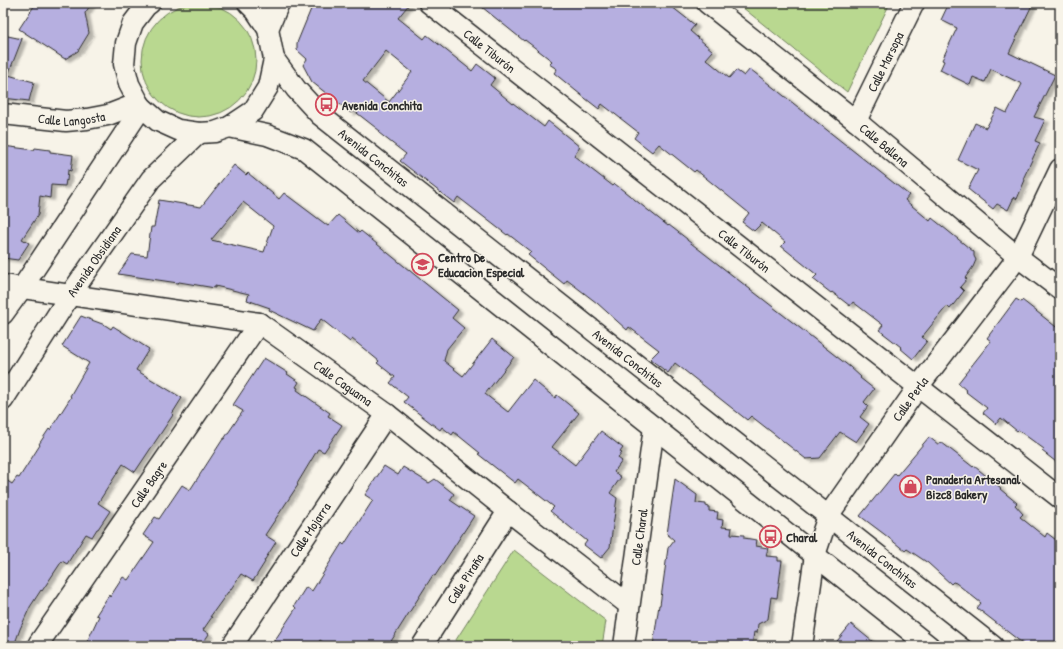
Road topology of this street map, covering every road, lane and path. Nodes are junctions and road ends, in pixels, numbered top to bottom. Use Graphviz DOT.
graph roads {
  1 [pos="248,3"];
  2 [pos="279,3"];
  3 [pos="429,3"];
  4 [pos="707,3"];
  5 [pos="914,3"];
  6 [pos="146,4"];
  7 [pos="268,29"];
  8 [pos="274,59"];
  9 [pos="140,105"];
  10 [pos="3,114"];
  11 [pos="856,122"];
  12 [pos="230,127"];
  13 [pos="199,133"];
  14 [pos="1060,169"];
  15 [pos="1018,257"];
  16 [pos="12,286"];
  17 [pos="1060,289"];
  18 [pos="70,296"];
  19 [pos="3,314"];
  20 [pos="259,323"];
  21 [pos="918,387"];
  22 [pos="3,400"];
  23 [pos="387,414"];
  24 [pos="654,427"];
  25 [pos="1060,498"];
  26 [pos="508,512"];
  27 [pos="828,516"];
  28 [pos="815,555"];
  29 [pos="629,605"];
  30 [pos="38,646"];
  31 [pos="232,646"];
  32 [pos="422,646"];
  33 [pos="624,646"];
  34 [pos="802,646"];
  35 [pos="930,646"];
  36 [pos="993,646"];
  1 -- 7 [label="street"];
  2 -- 7 [label="street"];
  3 -- 21 [label="street, Calle Tiburón"];
  4 -- 11 [label="street, Calle Ballena"];
  5 -- 11 [label="street, Calle Marsopa"];
  6 -- 9 [label="street"];
  7 -- 8 [label="street"];
  8 -- 12 [label="street"];
  8 -- 27 [label="street, Avenida Conchitas"];
  9 -- 10 [label="street, Calle Langosta"];
  9 -- 13 [label="street"];
  9 -- 16 [label="street"];
  11 -- 15 [label="street, Calle Ballena"];
  12 -- 13 [label="street"];
  12 -- 24 [label="street"];
  13 -- 18 [label="street, Avenida Obsidiana"];
  14 -- 15 [label="street, Calle Perla"];
  15 -- 17 [label="street, Calle Ballena"];
  15 -- 21 [label="street, Calle Perla"];
  16 -- 18 [label="street, Calle Caguama"];
  16 -- 19 [label="street"];
  18 -- 20 [label="street, Calle Caguama"];
  18 -- 22 [label="street, Avenida Obsidiana"];
  20 -- 23 [label="street, Calle Caguama"];
  20 -- 30 [label="street, Calle Bagre"];
  21 -- 25 [label="street, Calle Tiburón"];
  21 -- 27 [label="street, Calle Perla"];
  23 -- 26 [label="street, Calle Caguama"];
  23 -- 31 [label="street, Calle Mojarra"];
  24 -- 28 [label="street"];
  24 -- 29 [label="street, Calle Charal"];
  26 -- 29 [label="street, Calle Caguama"];
  26 -- 32 [label="street, Calle Piraña"];
  27 -- 28 [label="street, Calle Perla"];
  27 -- 36 [label="street, Avenida Conchitas"];
  28 -- 34 [label="street, Calle Perla"];
  28 -- 35 [label="street"];
  29 -- 33 [label="street, Calle Charal"];
}
